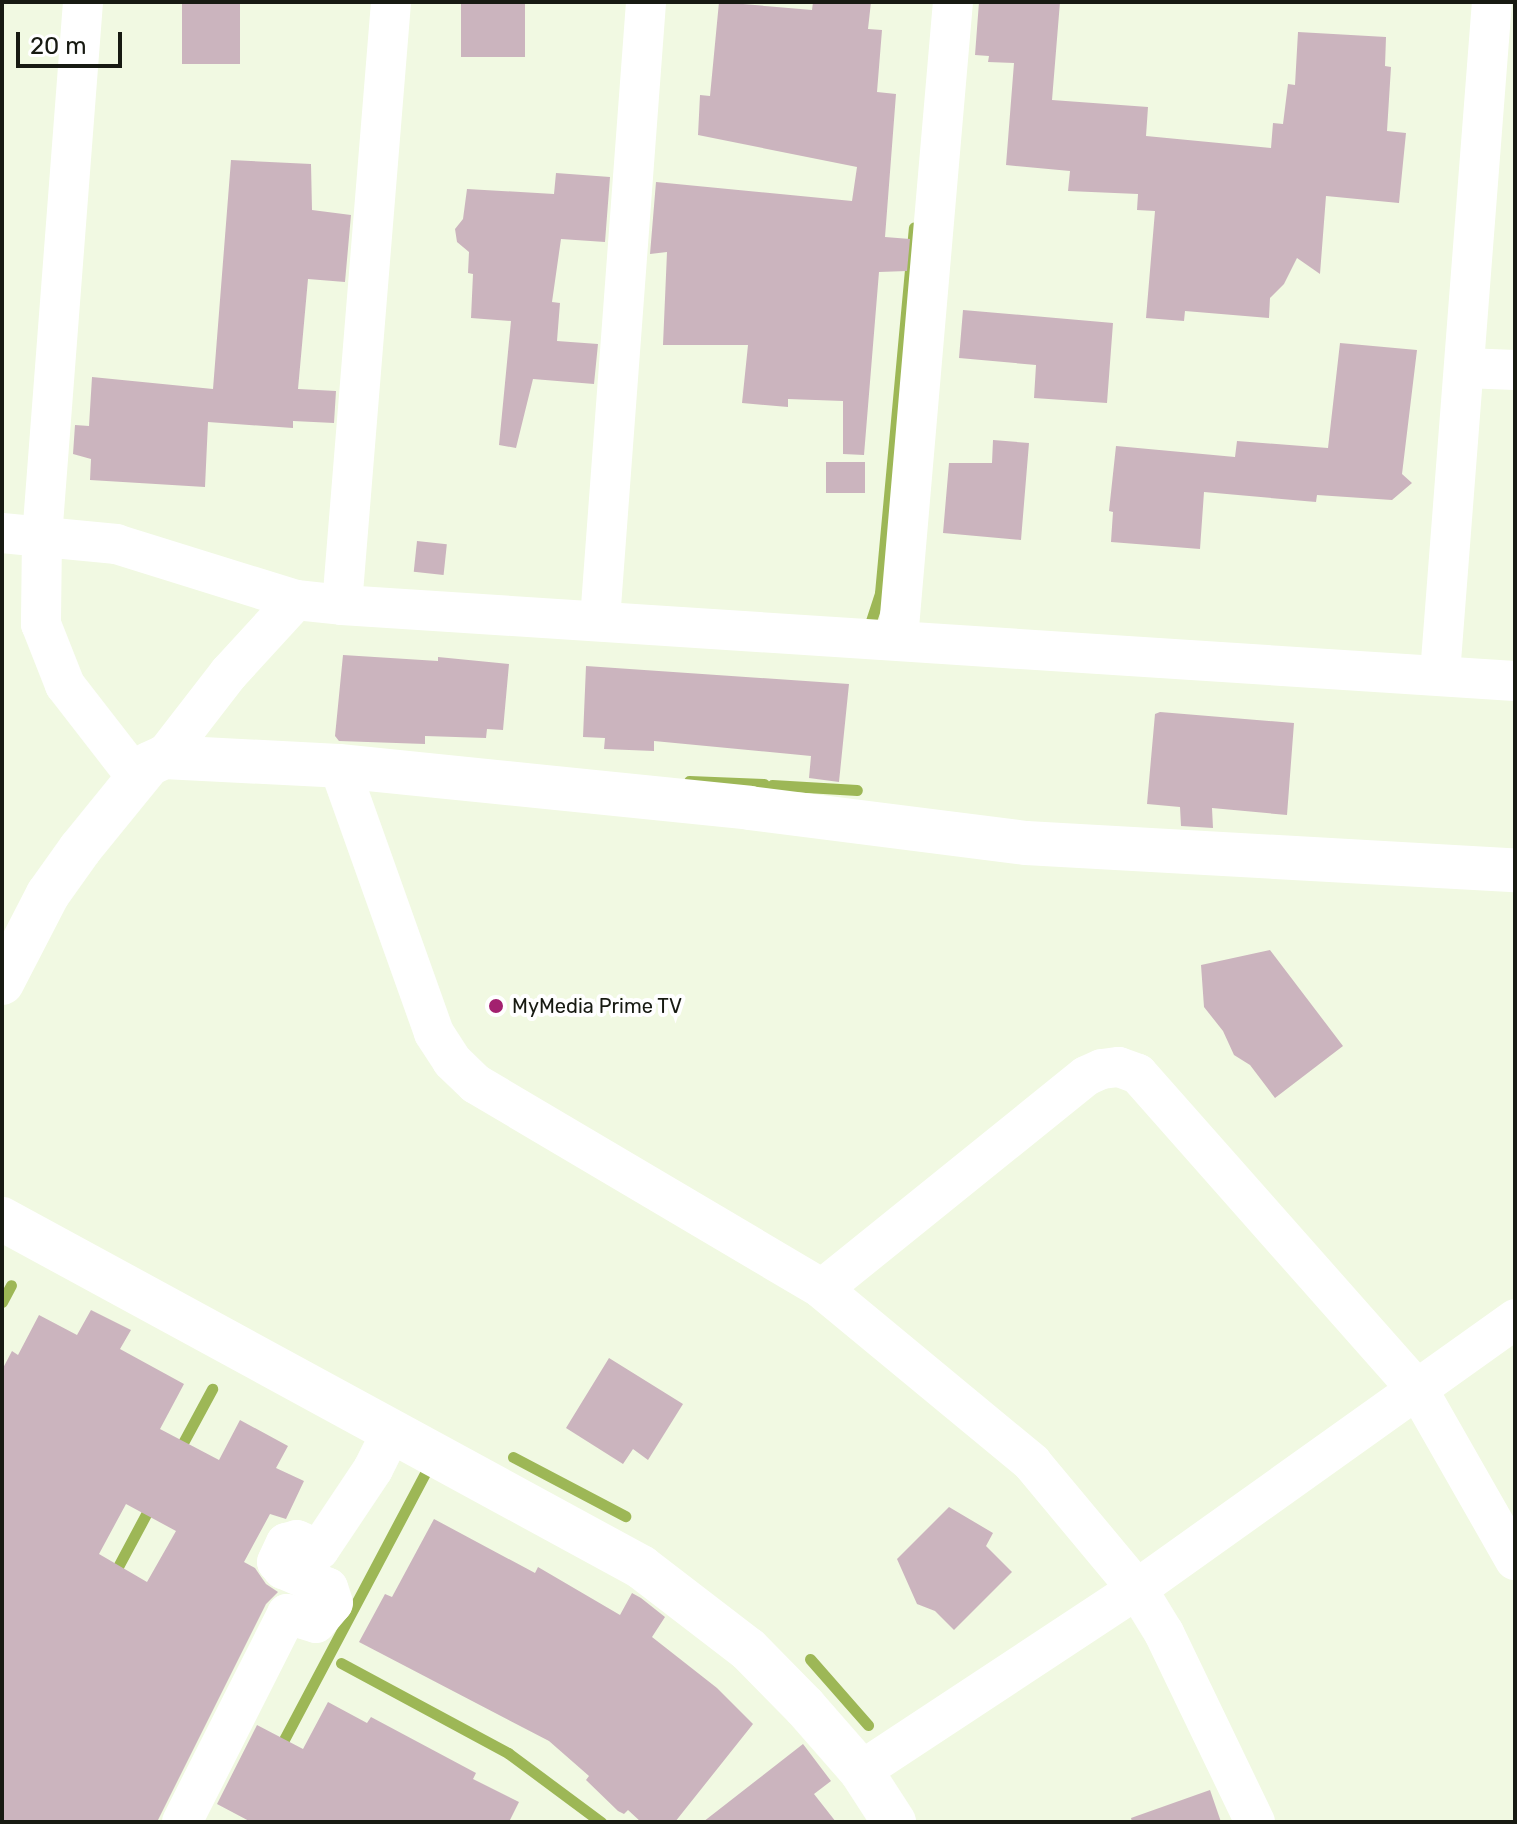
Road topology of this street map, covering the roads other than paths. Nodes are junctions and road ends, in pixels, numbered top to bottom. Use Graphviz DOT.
graph roads {
  1 [pos="83,2"];
  2 [pos="391,2"];
  3 [pos="646,2"];
  4 [pos="953,2"];
  5 [pos="1499,15"];
  6 [pos="1465,368"];
  7 [pos="1515,370"];
  8 [pos="2,533"];
  9 [pos="42,537"];
  10 [pos="296,600"];
  11 [pos="342,605"];
  12 [pos="600,620"];
  13 [pos="898,639"];
  14 [pos="1440,674"];
  15 [pos="1515,681"];
  16 [pos="339,766"];
  17 [pos="151,768"];
  18 [pos="1515,870"];
  19 [pos="2,983"];
  20 [pos="2,1219"];
  21 [pos="822,1289"];
  22 [pos="1515,1319"];
  23 [pos="1418,1390"];
  24 [pos="392,1431"];
  25 [pos="1515,1560"];
  26 [pos="1137,1589"];
  27 [pos="861,1771"];
  28 [pos="182,1822"];
  29 [pos="894,1822"];
  30 [pos="1255,1822"];
  1 -- 9 [label="street"];
  2 -- 11 [label="street"];
  3 -- 12 [label="street"];
  4 -- 13 [label="street"];
  5 -- 6 [label="street"];
  6 -- 7 [label="street"];
  6 -- 14 [label="street"];
  8 -- 9 [label="street"];
  9 -- 10 [label="street"];
  9 -- 17 [label="street"];
  10 -- 11 [label="street"];
  10 -- 17 [label="street"];
  11 -- 12 [label="street"];
  12 -- 13 [label="street"];
  13 -- 14 [label="street"];
  14 -- 15 [label="street"];
  16 -- 17 [label="main road"];
  16 -- 18 [label="main road"];
  16 -- 21 [label="street"];
  17 -- 19 [label="main road"];
  20 -- 24 [label="main road"];
  21 -- 23 [label="street"];
  21 -- 26 [label="street"];
  22 -- 23 [label="street"];
  23 -- 25 [label="street"];
  23 -- 26 [label="street"];
  24 -- 27 [label="main road"];
  24 -- 28 [label="street"];
  26 -- 27 [label="street"];
  26 -- 30 [label="street"];
  27 -- 29 [label="main road"];
}
